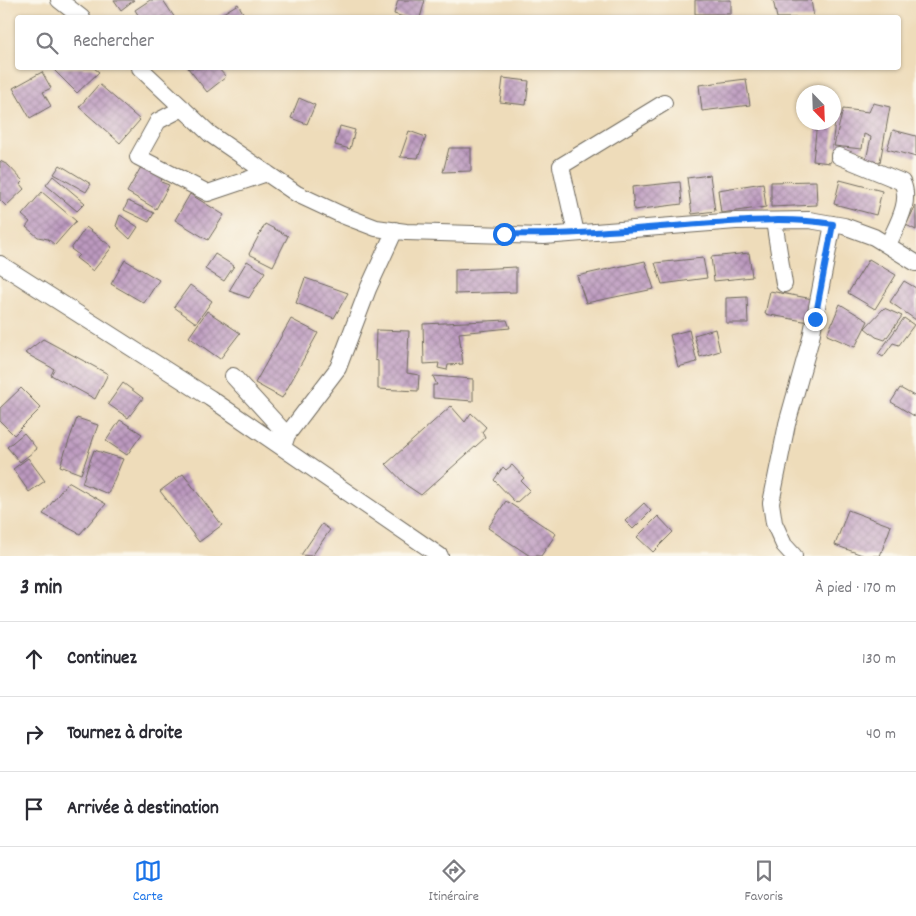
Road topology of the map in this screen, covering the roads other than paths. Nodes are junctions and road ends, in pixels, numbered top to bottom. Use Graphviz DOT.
graph roads {
  1 [pos="59,0"];
  2 [pos="78,15"];
  3 [pos="142,70"];
  4 [pos="664,103"];
  5 [pos="183,108"];
  6 [pos="839,156"];
  7 [pos="267,173"];
  8 [pos="774,221"];
  9 [pos="833,224"];
  10 [pos="395,230"];
  11 [pos="576,233"];
  12 [pos="888,245"];
  13 [pos="916,263"];
  14 [pos="0,264"];
  15 [pos="784,284"];
  16 [pos="233,376"];
  17 [pos="285,441"];
  18 [pos="440,556"];
  19 [pos="794,556"];
  1 -- 2 [label="street"];
  3 -- 5 [label="street"];
  4 -- 11 [label="street"];
  5 -- 7 [label="street"];
  5 -- 7 [label="street"];
  6 -- 12 [label="street"];
  7 -- 10 [label="street"];
  8 -- 9 [label="street"];
  8 -- 11 [label="street"];
  8 -- 15 [label="street"];
  9 -- 12 [label="street"];
  9 -- 19 [label="street"];
  10 -- 11 [label="street"];
  10 -- 17 [label="street"];
  12 -- 13 [label="street"];
  14 -- 17 [label="street"];
  16 -- 17 [label="street"];
  17 -- 18 [label="street"];
}
